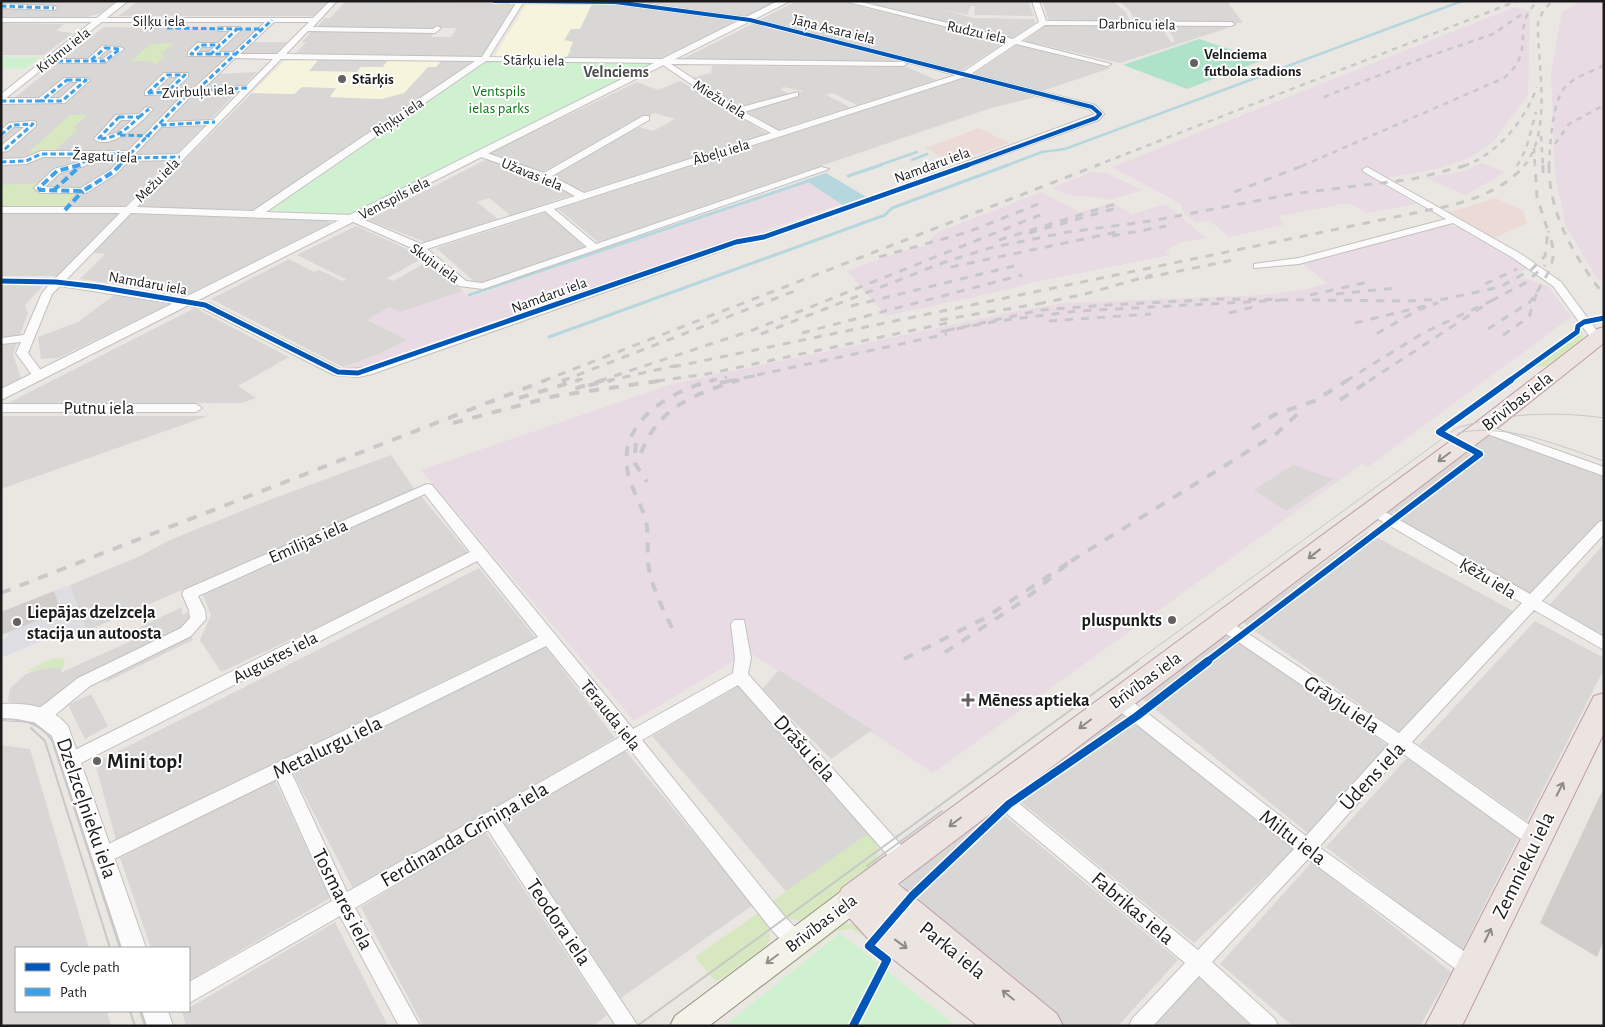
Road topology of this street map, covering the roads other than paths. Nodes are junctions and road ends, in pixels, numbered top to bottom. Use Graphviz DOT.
graph roads {
  1 [pos="124,1"];
  2 [pos="334,1"];
  3 [pos="494,1"];
  4 [pos="521,1"];
  5 [pos="786,1"];
  6 [pos="847,1"];
  7 [pos="1035,1"];
  8 [pos="62,2"];
  9 [pos="616,2"];
  10 [pos="1,6"];
  11 [pos="54,8"];
  12 [pos="1,20"];
  13 [pos="272,20"];
  14 [pos="316,20"];
  15 [pos="750,20"];
  16 [pos="36,21"];
  17 [pos="100,21"];
  18 [pos="1043,23"];
  19 [pos="1231,24"];
  20 [pos="167,28"];
  21 [pos="437,28"];
  22 [pos="236,29"];
  23 [pos="263,29"];
  24 [pos="307,29"];
  25 [pos="1015,42"];
  26 [pos="220,45"];
  27 [pos="211,54"];
  28 [pos="235,55"];
  29 [pos="279,56"];
  30 [pos="484,59"];
  31 [pos="49,61"];
  32 [pos="90,61"];
  33 [pos="663,62"];
  34 [pos="925,64"];
  35 [pos="1107,64"];
  36 [pos="963,75"];
  37 [pos="248,88"];
  38 [pos="197,90"];
  39 [pos="168,91"];
  40 [pos="795,94"];
  41 [pos="1,100"];
  42 [pos="41,101"];
  43 [pos="149,109"];
  44 [pos="737,111"];
  45 [pos="1100,114"];
  46 [pos="138,117"];
  47 [pos="646,118"];
  48 [pos="214,122"];
  49 [pos="161,124"];
  50 [pos="1,134"];
  51 [pos="778,134"];
  52 [pos="120,136"];
  53 [pos="150,136"];
  54 [pos="1,150"];
  55 [pos="92,153"];
  56 [pos="481,154"];
  57 [pos="128,156"];
  58 [pos="180,157"];
  59 [pos="1,162"];
  60 [pos="82,164"];
  61 [pos="824,169"];
  62 [pos="1367,170"];
  63 [pos="544,176"];
  64 [pos="53,191"];
  65 [pos="83,191"];
  66 [pos="581,195"];
  67 [pos="546,207"];
  68 [pos="1,210"];
  69 [pos="65,210"];
  70 [pos="128,210"];
  71 [pos="256,214"];
  72 [pos="353,218"];
  73 [pos="1454,220"];
  74 [pos="420,248"];
  75 [pos="595,248"];
  76 [pos="1258,266"];
  77 [pos="1,281"];
  78 [pos="56,282"];
  79 [pos="188,302"];
  80 [pos="28,338"];
  81 [pos="1,341"];
  82 [pos="1601,343"];
  83 [pos="39,376"];
  84 [pos="1,395"];
  85 [pos="1,408"];
  86 [pos="196,408"];
  87 [pos="1483,428"];
  88 [pos="1604,472"];
  89 [pos="427,488"];
  90 [pos="1373,510"];
  91 [pos="1604,525"];
  92 [pos="479,554"];
  93 [pos="1531,604"];
  94 [pos="1221,623"];
  95 [pos="739,624"];
  96 [pos="549,638"];
  97 [pos="1604,644"];
  98 [pos="740,676"];
  99 [pos="1118,700"];
  100 [pos="1604,704"];
  101 [pos="1,712"];
  102 [pos="43,715"];
  103 [pos="630,738"];
  104 [pos="1402,744"];
  105 [pos="71,760"];
  106 [pos="281,770"];
  107 [pos="994,793"];
  108 [pos="490,819"];
  109 [pos="1535,839"];
  110 [pos="1307,848"];
  111 [pos="104,855"];
  112 [pos="904,860"];
  113 [pos="891,897"];
  114 [pos="853,899"];
  115 [pos="343,904"];
  116 [pos="796,942"];
  117 [pos="134,947"];
  118 [pos="1198,962"];
  119 [pos="1472,969"];
  120 [pos="190,992"];
  121 [pos="410,1026"];
  122 [pos="628,1026"];
  123 [pos="685,1026"];
  124 [pos="1006,1026"];
  125 [pos="1046,1026"];
  126 [pos="1139,1026"];
  127 [pos="1268,1026"];
  128 [pos="1443,1026"];
  1 -- 17 [label="street, Krūmu iela"];
  2 -- 14 [label="street, Mežu iela"];
  3 -- 4 [label="street, Jāņa Asara iela"];
  4 -- 9 [label="street, Jāņa Asara iela"];
  4 -- 30 [label="street, Riņķu iela"];
  5 -- 15 [label="street, Ventspils iela"];
  6 -- 25 [label="street, Rudzu iela"];
  7 -- 18 [label="street"];
  8 -- 11 [label="street"];
  9 -- 15 [label="street, Jāņa Asara iela"];
  10 -- 11 [label="street"];
  11 -- 16 [label="street"];
  12 -- 16 [label="street, Siļķu iela"];
  13 -- 14 [label="street, Siļķu iela"];
  13 -- 17 [label="street, Siļķu iela"];
  13 -- 23 [label="street"];
  14 -- 24 [label="street, Mežu iela"];
  15 -- 33 [label="street, Ventspils iela"];
  15 -- 34 [label="street, Jāņa Asara iela"];
  16 -- 17 [label="street, Siļķu iela"];
  17 -- 31 [label="street, Krūmu iela"];
  18 -- 19 [label="street, Darbnīcu iela"];
  18 -- 25 [label="street, Ābeļu iela"];
  20 -- 22 [label="street"];
  21 -- 24 [label="street"];
  22 -- 23 [label="street"];
  22 -- 26 [label="street"];
  23 -- 28 [label="street"];
  24 -- 29 [label="street, Mežu iela"];
  25 -- 35 [label="street, Rudzu iela"];
  25 -- 36 [label="street, Ābeļu iela"];
  26 -- 27 [label="street"];
  26 -- 27 [label="street, Stārķu iela"];
  27 -- 28 [label="street, Stārķu iela"];
  28 -- 29 [label="street, Stārķu iela"];
  28 -- 38 [label="street"];
  29 -- 30 [label="street, Stārķu iela"];
  29 -- 37 [label="street, Mežu iela"];
  30 -- 33 [label="street, Stārķu iela"];
  30 -- 71 [label="street, Riņķu iela"];
  31 -- 32 [label="street"];
  31 -- 41 [label="street, Krūmu iela"];
  33 -- 34 [label="street, Stārķu iela"];
  33 -- 44 [label="street, Miežu iela"];
  33 -- 56 [label="street, Ventspils iela"];
  34 -- 36 [label="street, Jāņa Asara iela"];
  36 -- 45 [label="street, Jāņa Asara iela"];
  36 -- 51 [label="street, Ābeļu iela"];
  37 -- 38 [label="street, Zvirbuļu iela"];
  37 -- 48 [label="street, Mežu iela"];
  38 -- 39 [label="street, Zvirbuļu iela"];
  38 -- 49 [label="street"];
  39 -- 39 [label="street, Zvirbuļu iela"];
  40 -- 44 [label="street"];
  41 -- 42 [label="street"];
  42 -- 42 [label="street"];
  43 -- 46 [label="street"];
  44 -- 51 [label="street, Miežu iela"];
  45 -- 79 [label="street, Namdaru iela"];
  46 -- 52 [label="street"];
  46 -- 52 [label="street"];
  47 -- 63 [label="street"];
  48 -- 49 [label="street"];
  48 -- 58 [label="street, Mežu iela"];
  49 -- 53 [label="street"];
  50 -- 54 [label="street"];
  51 -- 66 [label="street, Ābeļu iela"];
  52 -- 53 [label="street"];
  53 -- 57 [label="street"];
  55 -- 57 [label="street, Žagatu iela"];
  55 -- 59 [label="street, Žagatu iela"];
  55 -- 60 [label="street"];
  56 -- 63 [label="street, Užavas iela"];
  56 -- 72 [label="street, Ventspils iela"];
  57 -- 58 [label="street, Žagatu iela"];
  57 -- 65 [label="street"];
  58 -- 70 [label="street, Mežu iela"];
  60 -- 64 [label="street"];
  60 -- 64 [label="street"];
  61 -- 75 [label="street, Skuju iela"];
  62 -- 73 [label="street"];
  63 -- 66 [label="street, Užavas iela"];
  64 -- 65 [label="street"];
  65 -- 69 [label="street"];
  66 -- 67 [label="street, Ābeļu iela"];
  67 -- 74 [label="street, Ābeļu iela"];
  67 -- 75 [label="street"];
  68 -- 69 [label="street, Skuju iela"];
  69 -- 70 [label="street, Skuju iela"];
  70 -- 71 [label="street, Skuju iela"];
  70 -- 78 [label="street, Mežu iela"];
  71 -- 72 [label="street, Skuju iela"];
  72 -- 74 [label="street, Skuju iela"];
  72 -- 79 [label="street, Ventspils iela"];
  73 -- 76 [label="street"];
  73 -- 82 [label="street"];
  74 -- 75 [label="street, Skuju iela"];
  77 -- 78 [label="street, Namdaru iela"];
  78 -- 79 [label="street, Namdaru iela"];
  78 -- 80 [label="street, Mežu iela"];
  79 -- 83 [label="street, Ventspils iela"];
  80 -- 81 [label="street"];
  80 -- 83 [label="street, Mežu iela"];
  82 -- 87 [label="highway, Brīvības iela"];
  83 -- 84 [label="street, Ventspils iela"];
  85 -- 86 [label="street, Putnu iela"];
  87 -- 88 [label="street"];
  87 -- 90 [label="highway, Brīvības iela, one-way"];
  89 -- 92 [label="street, Tērauda iela"];
  89 -- 102 [label="street, Emīlijas iela"];
  90 -- 93 [label="street, Ķēžu iela"];
  90 -- 94 [label="highway, Brīvības iela, one-way"];
  91 -- 93 [label="street, Ūdens iela"];
  92 -- 96 [label="street, Tērauda iela"];
  92 -- 105 [label="street, Augustes iela"];
  93 -- 97 [label="street, Ķēžu iela"];
  93 -- 104 [label="street, Ūdens iela"];
  94 -- 99 [label="highway, Brīvības iela"];
  94 -- 104 [label="street, Grāvju iela"];
  95 -- 98 [label="street"];
  96 -- 103 [label="street, Tērauda iela"];
  96 -- 106 [label="street, Metalurgu iela"];
  98 -- 103 [label="street, Ferdinanda Grīniņa iela"];
  98 -- 112 [label="street, Drāšu iela"];
  99 -- 107 [label="highway, Brīvības iela, one-way"];
  99 -- 110 [label="street, Miltu iela"];
  109 -- 100 [label="highway, Zemnieku iela, one-way"];
  101 -- 102 [label="street"];
  102 -- 105 [label="street, Dzelzceļnieku iela"];
  103 -- 108 [label="street, Ferdinanda Grīniņa iela"];
  103 -- 116 [label="street, Tērauda iela"];
  104 -- 109 [label="street, Grāvju iela"];
  104 -- 110 [label="street, Ūdens iela"];
  105 -- 111 [label="street, Dzelzceļnieku iela"];
  106 -- 111 [label="street, Metalurgu iela"];
  106 -- 115 [label="street, Tosmares iela"];
  107 -- 112 [label="highway, Brīvības iela, one-way"];
  107 -- 118 [label="street, Fabrikas iela"];
  108 -- 115 [label="street, Ferdinanda Grīniņa iela"];
  108 -- 122 [label="street, Teodora iela"];
  119 -- 109 [label="highway, Zemnieku iela, one-way"];
  110 -- 118 [label="street, Ūdens iela"];
  110 -- 119 [label="street, Miltu iela"];
  111 -- 117 [label="street, Dzelzceļnieku iela"];
  112 -- 113 [label="highway"];
  112 -- 114 [label="highway, Brīvības iela"];
  113 -- 114 [label="highway"];
  125 -- 113 [label="highway, Parka iela, one-way"];
  114 -- 116 [label="main road, Brīvības iela"];
  114 -- 124 [label="highway, Parka iela, one-way"];
  115 -- 120 [label="street, Ferdinanda Grīniņa iela"];
  115 -- 121 [label="street, Tosmares iela"];
  116 -- 123 [label="main road, Brīvības iela, one-way"];
  118 -- 126 [label="street, Ūdens iela"];
  118 -- 127 [label="street, Fabrikas iela"];
  119 -- 128 [label="highway, Zemnieku iela"];
}
